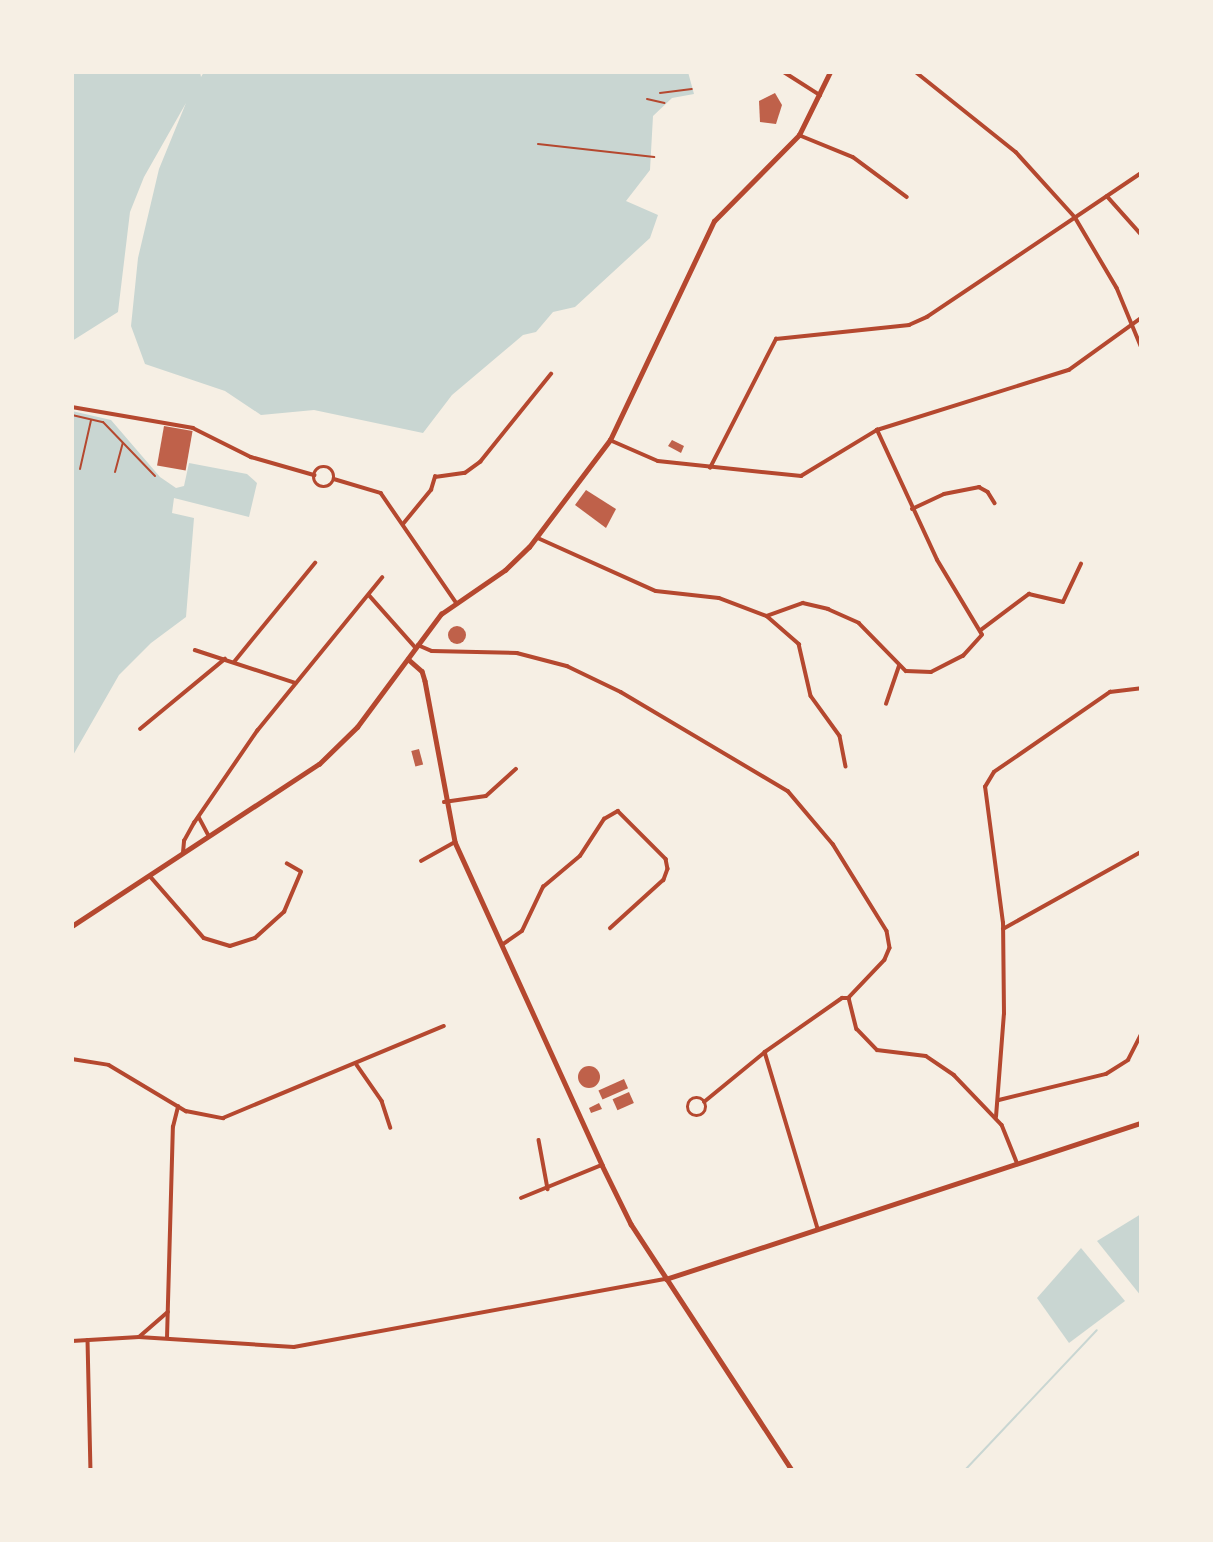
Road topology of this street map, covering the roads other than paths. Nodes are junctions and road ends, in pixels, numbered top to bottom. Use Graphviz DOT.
graph roads {
  1 [pos="784,72"];
  2 [pos="830,72"];
  3 [pos="916,72"];
  4 [pos="820,95"];
  5 [pos="799,135"];
  6 [pos="1141,173"];
  7 [pos="1107,196"];
  8 [pos="907,197"];
  9 [pos="1075,217"];
  10 [pos="1141,234"];
  11 [pos="1141,318"];
  12 [pos="1134,324"];
  13 [pos="1141,346"];
  14 [pos="551,374"];
  15 [pos="73,413"];
  16 [pos="877,430"];
  17 [pos="610,440"];
  18 [pos="710,468"];
  19 [pos="314,475"];
  20 [pos="334,479"];
  21 [pos="995,503"];
  22 [pos="912,509"];
  23 [pos="403,524"];
  24 [pos="538,538"];
  25 [pos="315,563"];
  26 [pos="1081,564"];
  27 [pos="382,578"];
  28 [pos="369,595"];
  29 [pos="456,602"];
  30 [pos="767,616"];
  31 [pos="981,631"];
  32 [pos="417,646"];
  33 [pos="195,650"];
  34 [pos="225,659"];
  35 [pos="408,659"];
  36 [pos="234,662"];
  37 [pos="899,666"];
  38 [pos="296,683"];
  39 [pos="1141,688"];
  40 [pos="887,704"];
  41 [pos="140,729"];
  42 [pos="846,766"];
  43 [pos="516,769"];
  44 [pos="444,802"];
  45 [pos="199,817"];
  46 [pos="210,838"];
  47 [pos="455,842"];
  48 [pos="1141,852"];
  49 [pos="184,855"];
  50 [pos="421,861"];
  51 [pos="287,864"];
  52 [pos="150,876"];
  53 [pos="72,926"];
  54 [pos="611,929"];
  55 [pos="1003,929"];
  56 [pos="502,945"];
  57 [pos="849,998"];
  58 [pos="444,1026"];
  59 [pos="1141,1034"];
  60 [pos="765,1052"];
  61 [pos="72,1059"];
  62 [pos="357,1065"];
  63 [pos="999,1100"];
  64 [pos="704,1102"];
  65 [pos="178,1107"];
  66 [pos="996,1117"];
  67 [pos="1141,1123"];
  68 [pos="391,1128"];
  69 [pos="538,1140"];
  70 [pos="1017,1162"];
  71 [pos="602,1165"];
  72 [pos="548,1189"];
  73 [pos="521,1198"];
  74 [pos="818,1229"];
  75 [pos="666,1279"];
  76 [pos="168,1312"];
  77 [pos="139,1337"];
  78 [pos="167,1338"];
  79 [pos="88,1339"];
  80 [pos="72,1341"];
  81 [pos="91,1470"];
  82 [pos="792,1470"];
  1 -- 4 [label="street"];
  2 -- 4 [label="street"];
  3 -- 9 [label="street"];
  4 -- 5 [label="street"];
  5 -- 8 [label="street"];
  5 -- 17 [label="street"];
  6 -- 7 [label="street"];
  7 -- 9 [label="street"];
  7 -- 10 [label="street"];
  9 -- 12 [label="street"];
  9 -- 18 [label="street"];
  11 -- 12 [label="street"];
  12 -- 13 [label="street"];
  12 -- 16 [label="street"];
  14 -- 23 [label="street"];
  15 -- 19 [label="street"];
  16 -- 18 [label="street"];
  16 -- 22 [label="street"];
  17 -- 18 [label="street"];
  17 -- 24 [label="street"];
  19 -- 20 [label="street"];
  19 -- 20 [label="street"];
  20 -- 23 [label="street"];
  21 -- 22 [label="street"];
  22 -- 31 [label="street"];
  23 -- 29 [label="street"];
  24 -- 29 [label="street"];
  24 -- 30 [label="street"];
  25 -- 36 [label="street"];
  26 -- 31 [label="street"];
  27 -- 28 [label="street"];
  28 -- 32 [label="street"];
  28 -- 38 [label="street"];
  29 -- 32 [label="street"];
  30 -- 37 [label="street"];
  30 -- 42 [label="street"];
  31 -- 37 [label="street"];
  32 -- 35 [label="street"];
  32 -- 57 [label="street"];
  33 -- 34 [label="street"];
  34 -- 36 [label="street"];
  34 -- 41 [label="street"];
  35 -- 44 [label="street"];
  35 -- 46 [label="street"];
  36 -- 38 [label="street"];
  37 -- 40 [label="street"];
  38 -- 45 [label="street"];
  39 -- 55 [label="street"];
  43 -- 44 [label="street"];
  44 -- 47 [label="street"];
  45 -- 46 [label="street"];
  45 -- 49 [label="street"];
  46 -- 49 [label="street"];
  47 -- 50 [label="street"];
  47 -- 56 [label="street"];
  48 -- 55 [label="street"];
  49 -- 52 [label="street"];
  51 -- 52 [label="street"];
  52 -- 53 [label="street"];
  54 -- 56 [label="street"];
  55 -- 63 [label="street"];
  56 -- 71 [label="street"];
  57 -- 60 [label="street"];
  57 -- 66 [label="street"];
  58 -- 62 [label="street"];
  59 -- 63 [label="street"];
  60 -- 64 [label="street"];
  60 -- 74 [label="street"];
  61 -- 65 [label="street"];
  62 -- 65 [label="street"];
  62 -- 68 [label="street"];
  63 -- 66 [label="street"];
  64 -- 64 [label="street"];
  65 -- 76 [label="street"];
  66 -- 70 [label="street"];
  67 -- 70 [label="street"];
  69 -- 72 [label="street"];
  70 -- 74 [label="street"];
  71 -- 72 [label="street"];
  71 -- 75 [label="street"];
  72 -- 73 [label="street"];
  74 -- 75 [label="street"];
  75 -- 78 [label="street"];
  75 -- 82 [label="street"];
  76 -- 77 [label="street"];
  76 -- 78 [label="street"];
  77 -- 78 [label="street"];
  77 -- 79 [label="street"];
  79 -- 80 [label="street"];
  79 -- 81 [label="street"];
}
